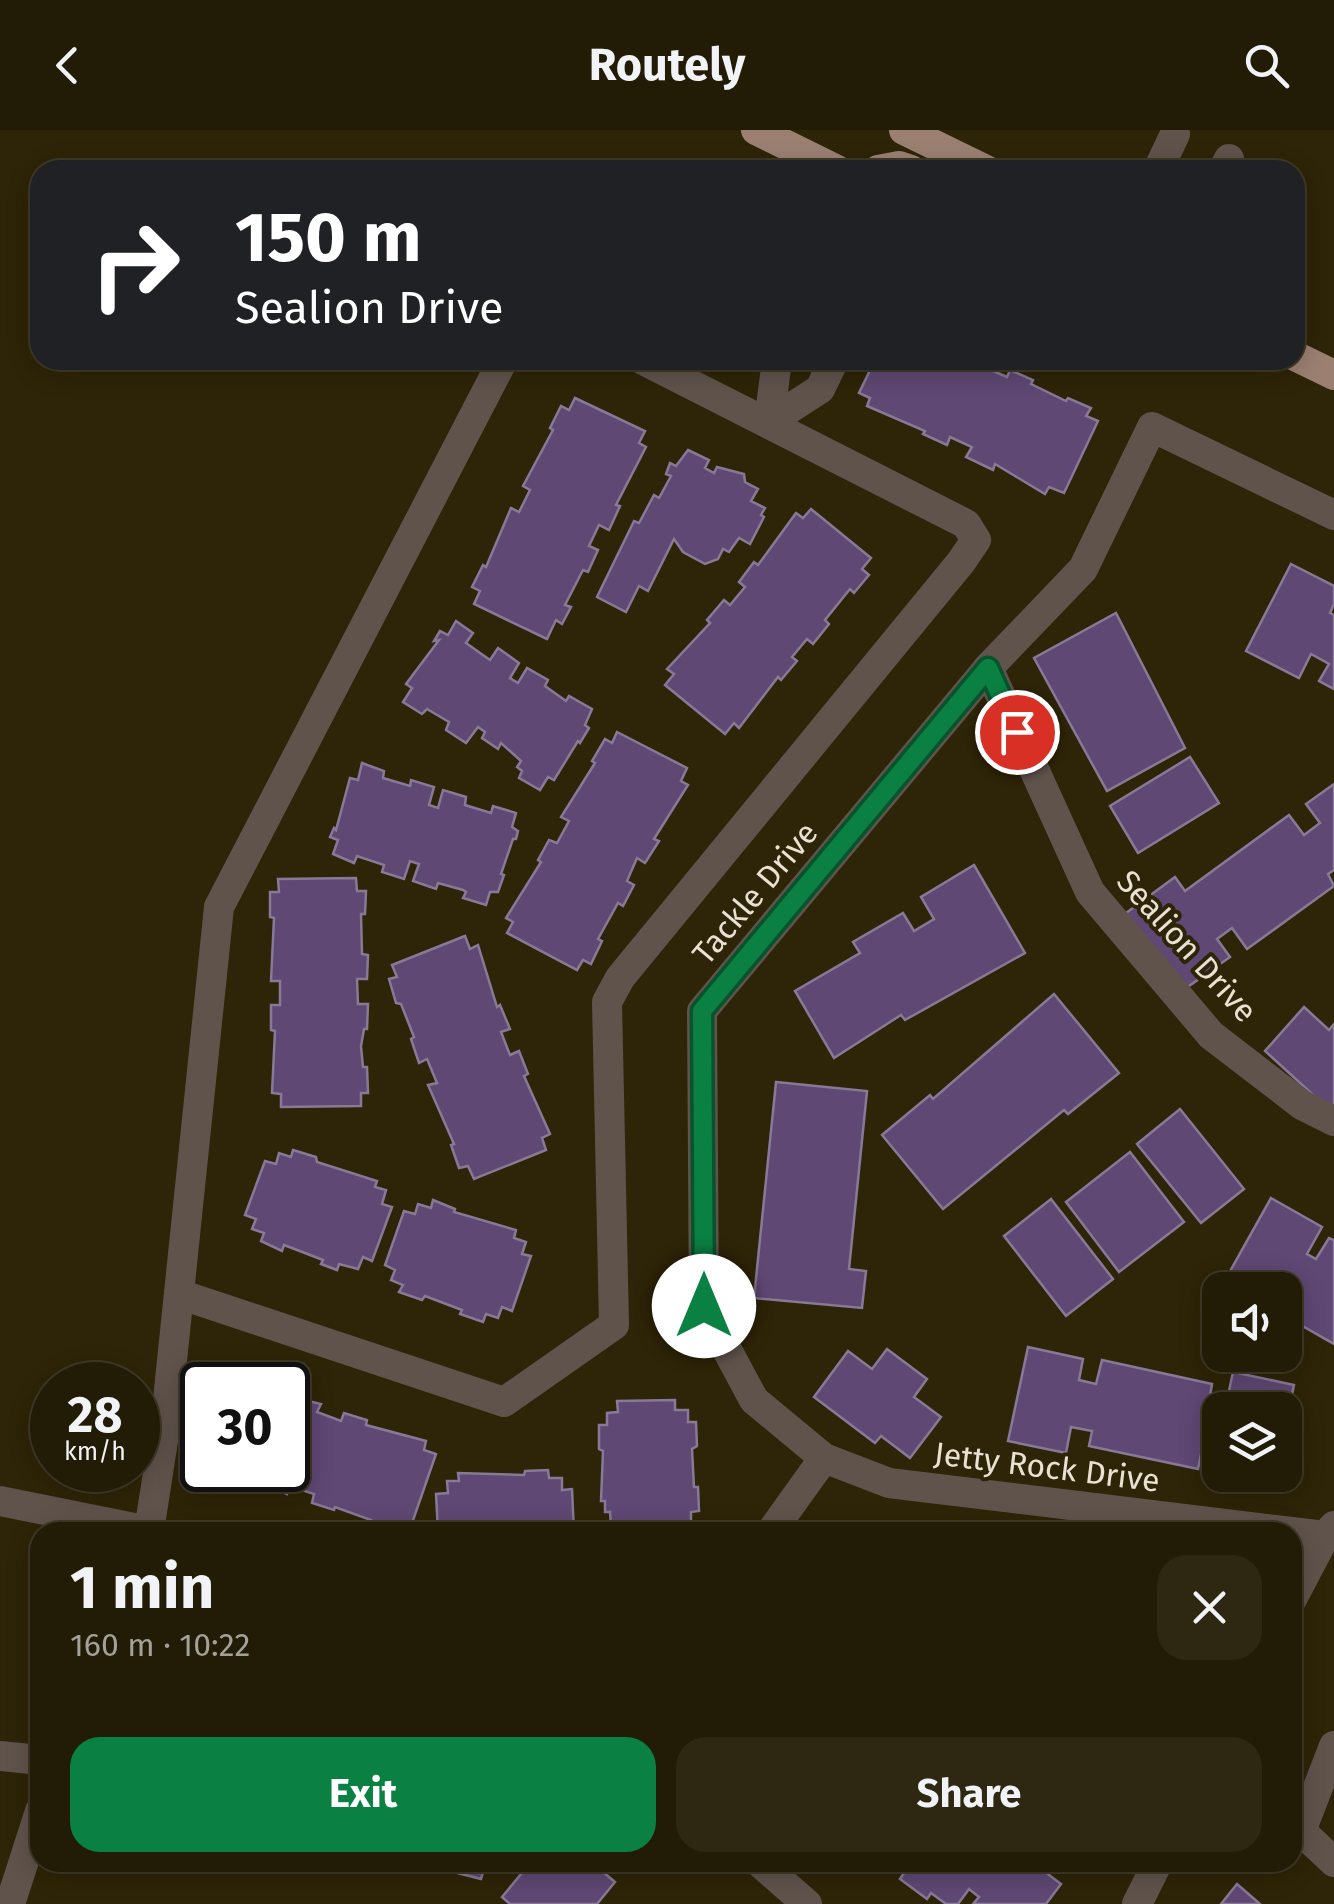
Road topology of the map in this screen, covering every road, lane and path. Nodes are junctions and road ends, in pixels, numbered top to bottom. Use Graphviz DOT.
graph roads {
  1 [pos="756,130"];
  2 [pos="904,130"];
  3 [pos="1176,134"];
  4 [pos="817,160"];
  5 [pos="966,160"];
  6 [pos="1163,160"];
  7 [pos="1305,361"];
  8 [pos="498,370"];
  9 [pos="663,370"];
  10 [pos="776,370"];
  11 [pos="829,370"];
  12 [pos="1334,374"];
  13 [pos="769,422"];
  14 [pos="1334,515"];
  15 [pos="988,668"];
  16 [pos="1334,1121"];
  17 [pos="179,1294"];
  18 [pos="824,1458"];
  19 [pos="0,1500"];
  20 [pos="104,1522"];
  21 [pos="152,1522"];
  22 [pos="778,1522"];
  23 [pos="1246,1522"];
  24 [pos="1302,1528"];
  25 [pos="1329,1531"];
  26 [pos="1302,1581"];
  27 [pos="1334,1746"];
  28 [pos="0,1756"];
  29 [pos="30,1759"];
  30 [pos="1334,1802"];
  31 [pos="1302,1828"];
  32 [pos="1302,1830"];
  33 [pos="1302,1832"];
  34 [pos="30,1842"];
  35 [pos="1334,1862"];
  36 [pos="770,1872"];
  37 [pos="1153,1872"];
  38 [pos="10,1904"];
  39 [pos="808,1904"];
  40 [pos="1137,1904"];
  1 -- 4 [label="main road"];
  2 -- 5 [label="main road"];
  3 -- 6 [label="street"];
  7 -- 12 [label="main road"];
  8 -- 17 [label="street"];
  9 -- 13 [label="street"];
  10 -- 13 [label="street"];
  11 -- 13 [label="street"];
  13 -- 17 [label="street"];
  14 -- 15 [label="street, Tackle Drive"];
  15 -- 16 [label="street, Sealion Drive"];
  15 -- 18 [label="street, Tackle Drive"];
  17 -- 21 [label="street"];
  18 -- 22 [label="street"];
  18 -- 23 [label="street, Jetty Rock Drive"];
  19 -- 20 [label="street"];
  24 -- 25 [label="street, Jetty Rock Drive"];
  25 -- 26 [label="street"];
  27 -- 31 [label="street"];
  28 -- 29 [label="street"];
  30 -- 32 [label="street"];
  33 -- 35 [label="street"];
  34 -- 38 [label="street"];
  36 -- 39 [label="street"];
  37 -- 40 [label="street"];
}
